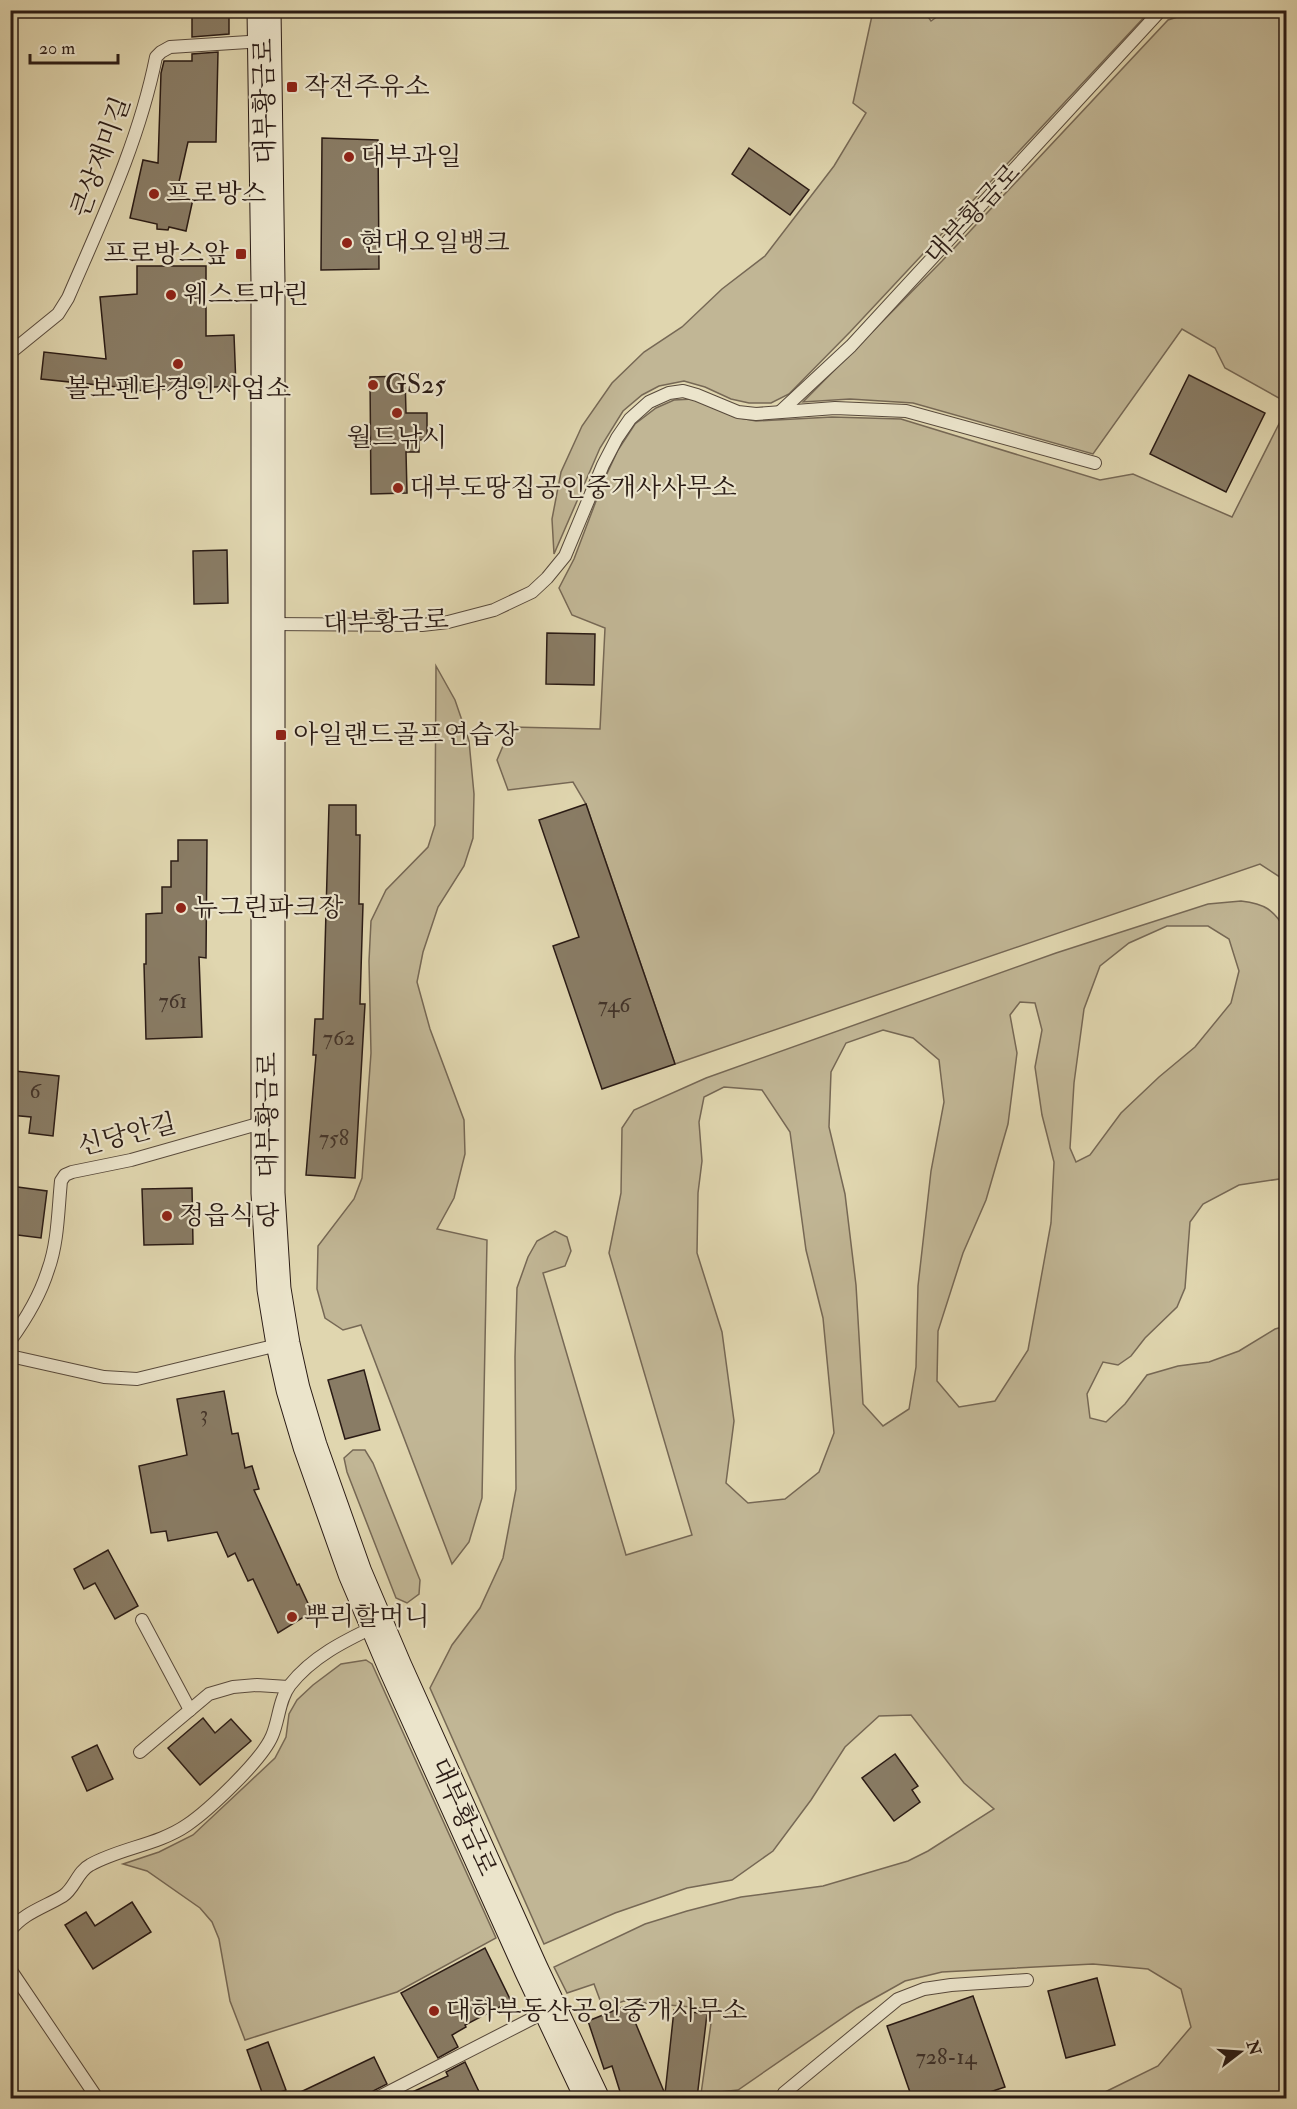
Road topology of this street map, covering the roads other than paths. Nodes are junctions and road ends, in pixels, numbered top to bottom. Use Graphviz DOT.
graph roads {
  1 [pos="1161,10"];
  2 [pos="264,26"];
  3 [pos="10,353"];
  4 [pos="780,412"];
  5 [pos="1095,463"];
  6 [pos="267,624"];
  7 [pos="268,1121"];
  8 [pos="10,1341"];
  9 [pos="283,1344"];
  10 [pos="10,1356"];
  11 [pos="142,1620"];
  12 [pos="377,1625"];
  13 [pos="288,1687"];
  14 [pos="190,1710"];
  15 [pos="140,1752"];
  16 [pos="10,1931"];
  17 [pos="10,1969"];
  18 [pos="1027,1980"];
  19 [pos="550,2009"];
  20 [pos="97,2098"];
  21 [pos="377,2098"];
  22 [pos="592,2098"];
  23 [pos="781,2098"];
  1 -- 4 [label="lane, 대부황금로"];
  2 -- 3 [label="lane, 큰상재미길"];
  2 -- 6 [label="main road, 대부황금로"];
  4 -- 5 [label="lane, 대부황금로"];
  4 -- 6 [label="lane, 대부황금로"];
  6 -- 7 [label="main road, 대부황금로"];
  7 -- 8 [label="lane, 신당안길"];
  7 -- 9 [label="main road, 대부황금로"];
  9 -- 10 [label="lane"];
  9 -- 12 [label="main road, 대부황금로"];
  11 -- 14 [label="lane"];
  12 -- 13 [label="lane"];
  12 -- 19 [label="main road, 대부황금로"];
  13 -- 14 [label="lane"];
  13 -- 16 [label="lane"];
  14 -- 15 [label="lane"];
  17 -- 20 [label="lane"];
  18 -- 23 [label="lane"];
  19 -- 21 [label="lane"];
  19 -- 22 [label="main road, 대부황금로"];
}
